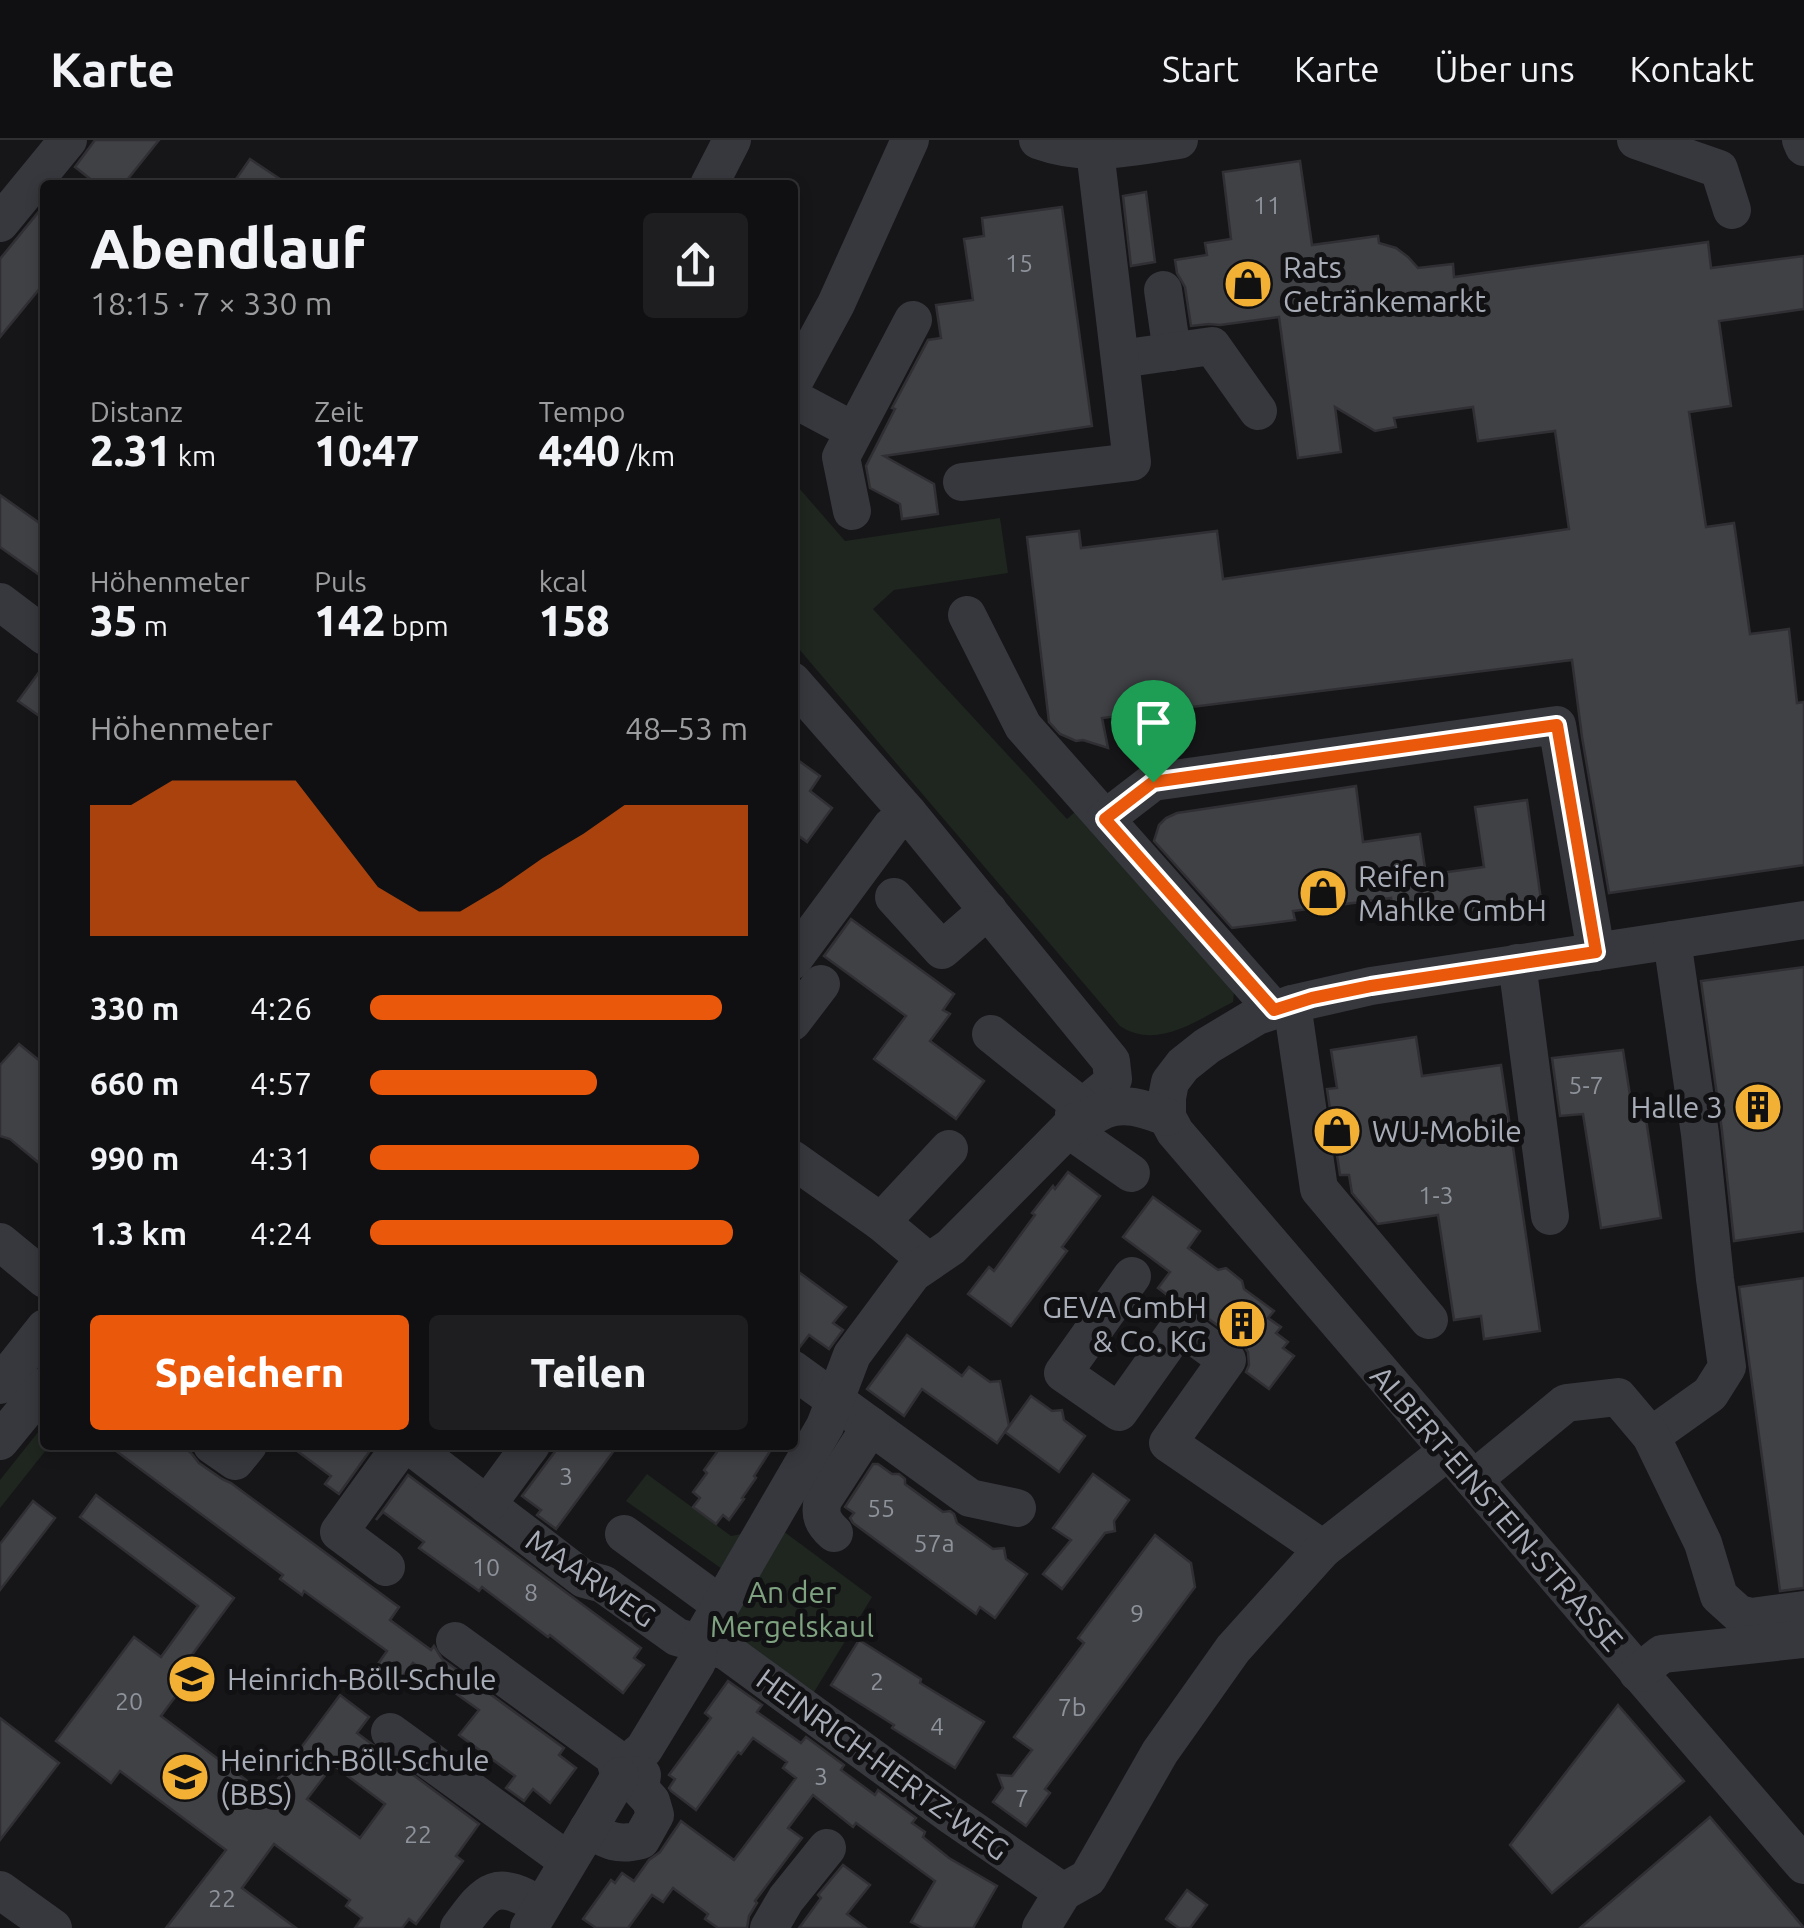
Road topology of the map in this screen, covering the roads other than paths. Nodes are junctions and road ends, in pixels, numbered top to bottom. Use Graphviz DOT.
graph roads {
  1 [pos="68,140"];
  2 [pos="732,140"];
  3 [pos="910,140"];
  4 [pos="1038,140"];
  5 [pos="1178,140"];
  6 [pos="1636,140"];
  7 [pos="1802,140"];
  8 [pos="1804,148"];
  9 [pos="1095,152"];
  10 [pos="712,180"];
  11 [pos="1732,210"];
  12 [pos="0,223"];
  13 [pos="1162,290"];
  14 [pos="913,320"];
  15 [pos="1172,352"];
  16 [pos="1120,359"];
  17 [pos="798,374"];
  18 [pos="798,401"];
  19 [pos="1258,411"];
  20 [pos="854,431"];
  21 [pos="962,482"];
  22 [pos="852,510"];
  23 [pos="0,602"];
  24 [pos="967,615"];
  25 [pos="40,632"];
  26 [pos="798,688"];
  27 [pos="898,802"];
  28 [pos="1105,819"];
  29 [pos="894,897"];
  30 [pos="798,909"];
  31 [pos="988,910"];
  32 [pos="1804,920"];
  33 [pos="1672,940"];
  34 [pos="1596,952"];
  35 [pos="1517,964"];
  36 [pos="807,972"];
  37 [pos="798,1002"];
  38 [pos="1283,1007"];
  39 [pos="991,1034"];
  40 [pos="1167,1117"];
  41 [pos="1075,1119"];
  42 [pos="949,1149"];
  43 [pos="798,1164"];
  44 [pos="1131,1173"];
  45 [pos="1550,1216"];
  46 [pos="881,1222"];
  47 [pos="0,1242"];
  48 [pos="928,1262"];
  49 [pos="40,1275"];
  50 [pos="1132,1276"];
  51 [pos="1429,1320"];
  52 [pos="40,1334"];
  53 [pos="798,1373"];
  54 [pos="0,1385"];
  55 [pos="40,1392"];
  56 [pos="834,1400"];
  57 [pos="871,1426"];
  58 [pos="1651,1436"];
  59 [pos="0,1442"];
  60 [pos="219,1450"];
  61 [pos="244,1450"];
  62 [pos="402,1450"];
  63 [pos="413,1450"];
  64 [pos="527,1450"];
  65 [pos="1448,1451"];
  66 [pos="1474,1479"];
  67 [pos="486,1505"];
  68 [pos="1018,1508"];
  69 [pos="834,1533"];
  70 [pos="624,1534"];
  71 [pos="1323,1550"];
  72 [pos="386,1567"];
  73 [pos="721,1604"];
  74 [pos="1804,1610"];
  75 [pos="1804,1639"];
  76 [pos="455,1641"];
  77 [pos="699,1643"];
  78 [pos="1638,1673"];
  79 [pos="390,1732"];
  80 [pos="626,1767"];
  81 [pos="578,1845"];
  82 [pos="827,1848"];
  83 [pos="1804,1865"];
  84 [pos="0,1890"];
  85 [pos="1063,1892"];
  86 [pos="535,1917"];
  87 [pos="52,1928"];
  88 [pos="459,1928"];
  89 [pos="769,1928"];
  90 [pos="1041,1928"];
  1 -- 12 [label="street"];
  2 -- 10 [label="street"];
  3 -- 17 [label="street"];
  4 -- 9 [label="street"];
  5 -- 9 [label="street"];
  6 -- 11 [label="street"];
  7 -- 8 [label="street"];
  9 -- 16 [label="street"];
  13 -- 15 [label="street"];
  14 -- 20 [label="street"];
  15 -- 16 [label="street"];
  15 -- 19 [label="street"];
  16 -- 21 [label="street"];
  18 -- 20 [label="street"];
  20 -- 22 [label="street"];
  23 -- 25 [label="street"];
  24 -- 28 [label="street"];
  26 -- 27 [label="street"];
  27 -- 30 [label="street"];
  27 -- 31 [label="street"];
  27 -- 36 [label="street"];
  28 -- 34 [label="street"];
  28 -- 38 [label="street"];
  29 -- 31 [label="street"];
  31 -- 41 [label="street"];
  32 -- 33 [label="street"];
  33 -- 34 [label="street"];
  33 -- 58 [label="street"];
  34 -- 35 [label="street"];
  35 -- 38 [label="street"];
  35 -- 45 [label="street"];
  36 -- 37 [label="street"];
  38 -- 40 [label="street"];
  38 -- 51 [label="street"];
  39 -- 41 [label="street"];
  40 -- 41 [label="street"];
  40 -- 65 [label="street, ALBERT-EINSTEIN-STRASSE"];
  41 -- 44 [label="street"];
  41 -- 48 [label="street"];
  42 -- 46 [label="street"];
  43 -- 46 [label="street"];
  46 -- 48 [label="street"];
  47 -- 49 [label="street"];
  48 -- 56 [label="street"];
  50 -- 71 [label="street"];
  52 -- 54 [label="street"];
  53 -- 56 [label="street"];
  55 -- 59 [label="street"];
  56 -- 57 [label="street"];
  56 -- 73 [label="street"];
  57 -- 68 [label="street"];
  57 -- 69 [label="street"];
  58 -- 66 [label="street"];
  58 -- 74 [label="street"];
  60 -- 61 [label="street"];
  62 -- 72 [label="street, MAARWEG"];
  63 -- 67 [label="street, MAARWEG"];
  64 -- 67 [label="street"];
  65 -- 66 [label="street, ALBERT-EINSTEIN-STRASSE"];
  65 -- 71 [label="street"];
  66 -- 78 [label="street, ALBERT-EINSTEIN-STRASSE"];
  67 -- 77 [label="street, MAARWEG"];
  70 -- 73 [label="street"];
  71 -- 85 [label="street"];
  73 -- 77 [label="street"];
  75 -- 78 [label="street"];
  76 -- 80 [label="street"];
  77 -- 80 [label="street"];
  77 -- 85 [label="street, HEINRICH-HERTZ-WEG"];
  78 -- 83 [label="street, ALBERT-EINSTEIN-STRASSE"];
  79 -- 81 [label="street"];
  80 -- 81 [label="street"];
  80 -- 81 [label="street"];
  81 -- 86 [label="street"];
  82 -- 89 [label="street"];
  84 -- 87 [label="street"];
  85 -- 90 [label="street"];
  86 -- 88 [label="street"];
}
